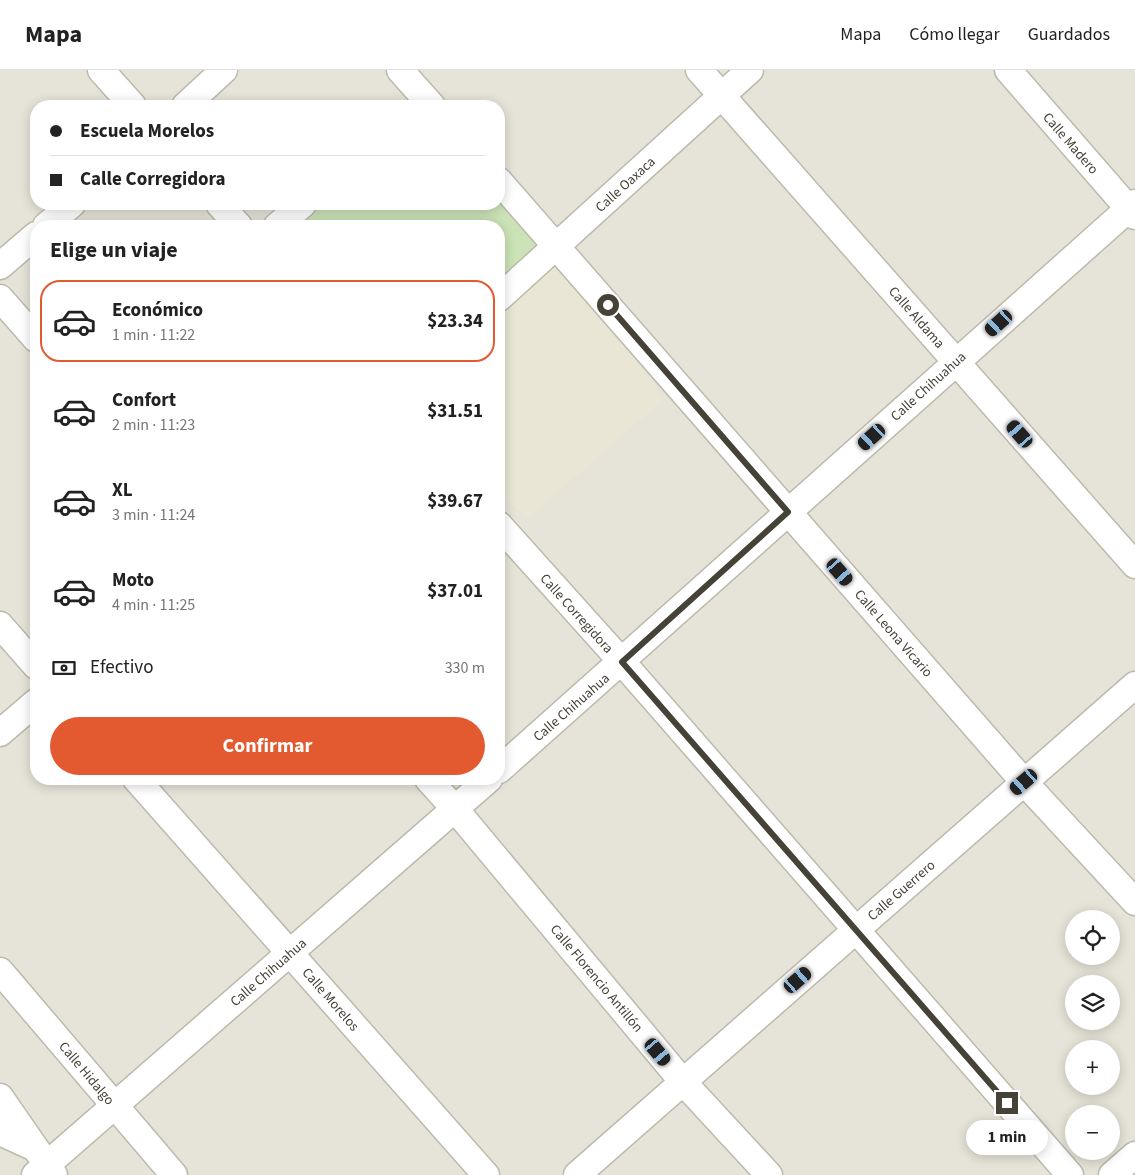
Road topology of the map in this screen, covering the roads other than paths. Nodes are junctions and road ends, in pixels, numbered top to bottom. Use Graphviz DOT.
graph roads {
  1 [pos="102,70"];
  2 [pos="224,70"];
  3 [pos="400,70"];
  4 [pos="699,70"];
  5 [pos="750,70"];
  6 [pos="1008,70"];
  7 [pos="722,95"];
  8 [pos="128,100"];
  9 [pos="191,100"];
  10 [pos="421,100"];
  11 [pos="505,188"];
  12 [pos="1133,209"];
  13 [pos="65,210"];
  14 [pos="224,210"];
  15 [pos="296,210"];
  16 [pos="53,220"];
  17 [pos="233,220"];
  18 [pos="284,220"];
  19 [pos="30,240"];
  20 [pos="557,246"];
  21 [pos="0,266"];
  22 [pos="505,293"];
  23 [pos="0,298"];
  24 [pos="30,332"];
  25 [pos="956,361"];
  26 [pos="788,512"];
  27 [pos="505,532"];
  28 [pos="1135,565"];
  29 [pos="0,625"];
  30 [pos="30,659"];
  31 [pos="622,662"];
  32 [pos="1135,684"];
  33 [pos="30,707"];
  34 [pos="0,733"];
  35 [pos="505,765"];
  36 [pos="1024,782"];
  37 [pos="141,785"];
  38 [pos="433,785"];
  39 [pos="482,785"];
  40 [pos="455,809"];
  41 [pos="1135,902"];
  42 [pos="856,929"];
  43 [pos="291,953"];
  44 [pos="0,971"];
  45 [pos="683,1082"];
  46 [pos="0,1097"];
  47 [pos="114,1105"];
  48 [pos="0,1132"];
  49 [pos="1135,1155"];
  50 [pos="43,1166"];
  51 [pos="174,1175"];
  52 [pos="486,1175"];
  53 [pos="577,1175"];
  54 [pos="768,1175"];
  55 [pos="1070,1175"];
  56 [pos="1112,1175"];
  1 -- 8 [label="street"];
  2 -- 9 [label="street"];
  3 -- 10 [label="street"];
  4 -- 7 [label="street, Calle Aldama"];
  5 -- 7 [label="street, Calle Oaxaca"];
  6 -- 12 [label="street, Calle Madero"];
  7 -- 20 [label="street, Calle Oaxaca"];
  7 -- 25 [label="street, Calle Aldama"];
  11 -- 20 [label="street, Calle Leona Vicario"];
  12 -- 25 [label="street, Calle Chihuahua"];
  13 -- 16 [label="street"];
  14 -- 17 [label="street"];
  15 -- 18 [label="street"];
  19 -- 21 [label="street"];
  20 -- 22 [label="street, Calle Oaxaca"];
  20 -- 26 [label="street, Calle Leona Vicario"];
  23 -- 24 [label="street"];
  25 -- 26 [label="street, Calle Chihuahua"];
  25 -- 28 [label="street, Calle Aldama"];
  26 -- 31 [label="street, Calle Chihuahua"];
  26 -- 36 [label="street, Calle Leona Vicario"];
  27 -- 31 [label="street, Calle Corregidora"];
  29 -- 30 [label="street"];
  31 -- 35 [label="street, Calle Chihuahua"];
  31 -- 42 [label="street, Calle Corregidora"];
  32 -- 36 [label="street, Calle Guerrero"];
  33 -- 34 [label="street"];
  36 -- 41 [label="street, Calle Leona Vicario"];
  36 -- 42 [label="street, Calle Guerrero"];
  37 -- 43 [label="street, Calle Morelos"];
  38 -- 40 [label="street, Calle Florencio Antillón"];
  39 -- 40 [label="street, Calle Chihuahua"];
  40 -- 43 [label="street, Calle Chihuahua"];
  40 -- 45 [label="street, Calle Florencio Antillón"];
  42 -- 45 [label="street, Calle Guerrero"];
  42 -- 55 [label="street, Calle Corregidora"];
  43 -- 47 [label="street, Calle Chihuahua"];
  43 -- 52 [label="street, Calle Morelos"];
  44 -- 47 [label="street, Calle Hidalgo"];
  45 -- 53 [label="street, Calle Guerrero"];
  45 -- 54 [label="street, Calle Florencio Antillón"];
  46 -- 50 [label="street"];
  47 -- 50 [label="street, Calle Chihuahua"];
  47 -- 51 [label="street, Calle Hidalgo"];
  48 -- 50 [label="street"];
  49 -- 56 [label="street"];
}
